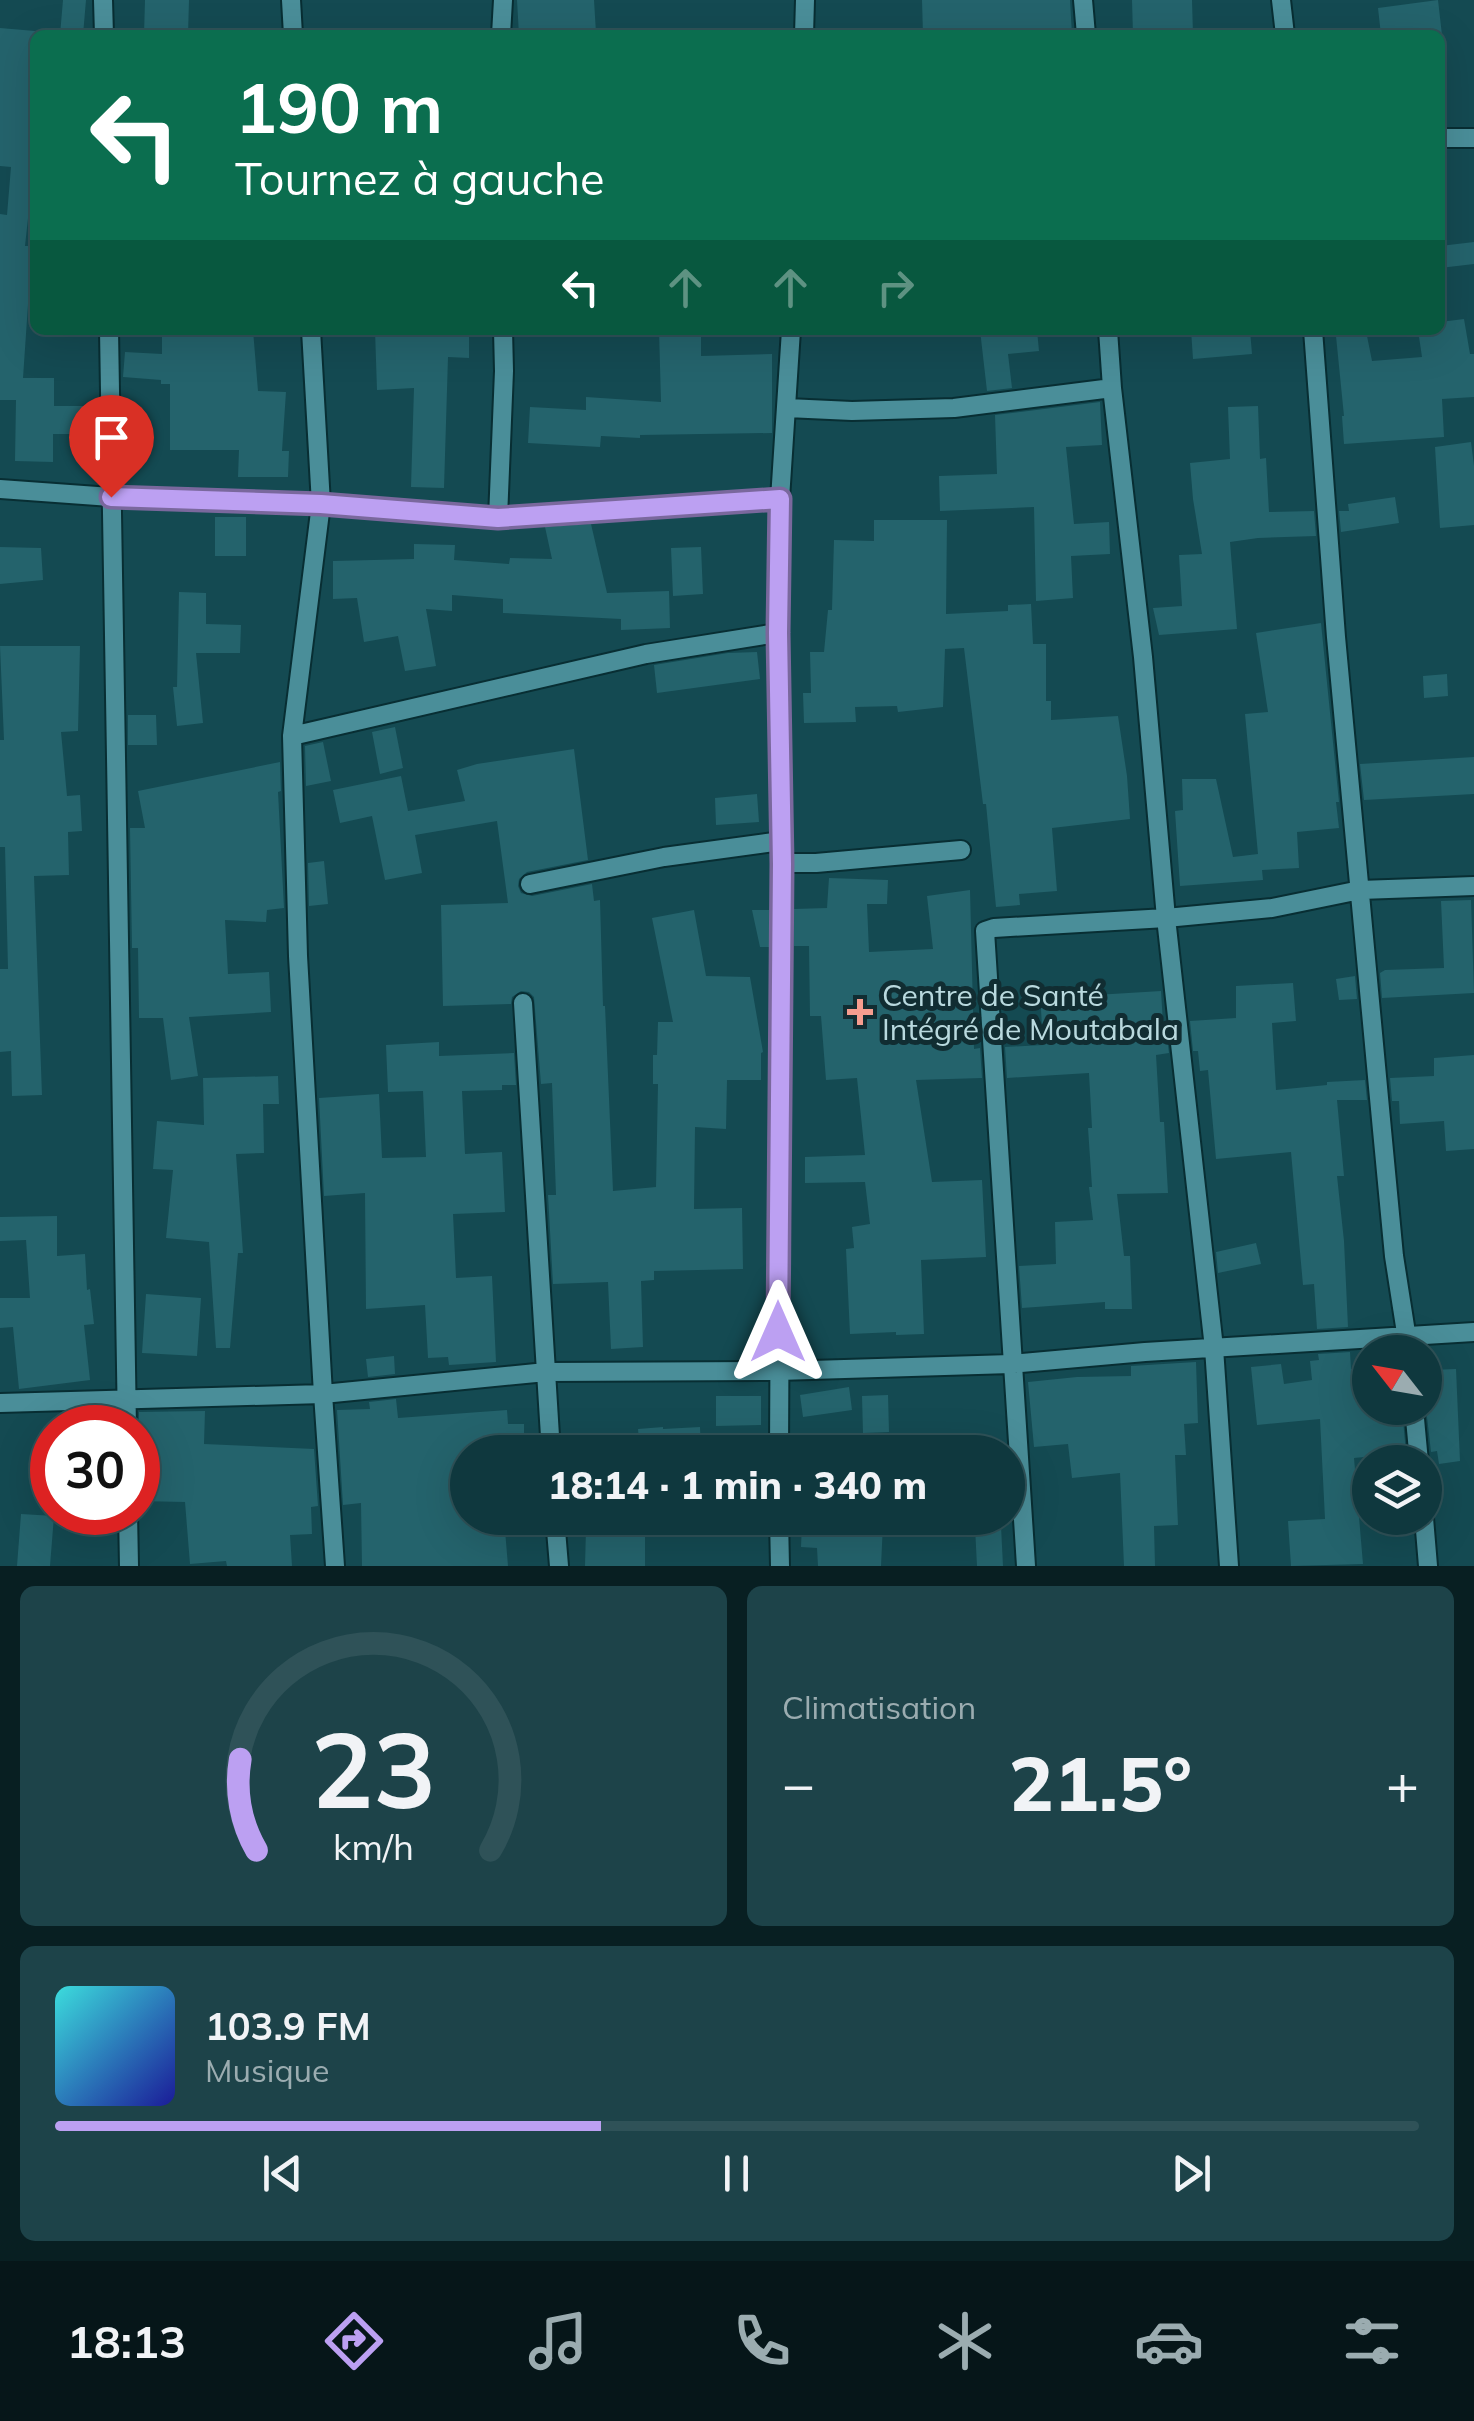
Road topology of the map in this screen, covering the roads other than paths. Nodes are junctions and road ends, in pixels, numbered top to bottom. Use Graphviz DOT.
graph roads {
  1 [pos="103,0"];
  2 [pos="291,0"];
  3 [pos="503,0"];
  4 [pos="806,0"];
  5 [pos="1083,0"];
  6 [pos="1281,0"];
  7 [pos="104,30"];
  8 [pos="293,30"];
  9 [pos="501,30"];
  10 [pos="804,30"];
  11 [pos="1086,30"];
  12 [pos="1284,30"];
  13 [pos="1445,138"];
  14 [pos="1474,138"];
  15 [pos="108,335"];
  16 [pos="310,335"];
  17 [pos="503,335"];
  18 [pos="791,335"];
  19 [pos="1108,335"];
  20 [pos="1313,335"];
  21 [pos="1112,388"];
  22 [pos="787,408"];
  23 [pos="0,489"];
  24 [pos="111,497"];
  25 [pos="780,499"];
  26 [pos="321,504"];
  27 [pos="498,518"];
  28 [pos="778,633"];
  29 [pos="292,736"];
  30 [pos="781,841"];
  31 [pos="962,850"];
  32 [pos="782,864"];
  33 [pos="530,884"];
  34 [pos="1474,886"];
  35 [pos="1360,890"];
  36 [pos="1166,918"];
  37 [pos="522,1003"];
  38 [pos="1474,1332"];
  39 [pos="1407,1335"];
  40 [pos="1442,1338"];
  41 [pos="1352,1345"];
  42 [pos="1214,1348"];
  43 [pos="1011,1364"];
  44 [pos="778,1371"];
  45 [pos="546,1372"];
  46 [pos="323,1394"];
  47 [pos="126,1400"];
  48 [pos="0,1403"];
  49 [pos="126,1405"];
  50 [pos="550,1435"];
  51 [pos="778,1435"];
  52 [pos="128,1535"];
  53 [pos="557,1535"];
  54 [pos="779,1535"];
  55 [pos="1425,1535"];
  56 [pos="129,1566"];
  57 [pos="335,1566"];
  58 [pos="559,1566"];
  59 [pos="780,1566"];
  60 [pos="1026,1566"];
  61 [pos="1229,1566"];
  62 [pos="1428,1566"];
  1 -- 7 [label="street"];
  2 -- 8 [label="street"];
  3 -- 9 [label="street"];
  4 -- 10 [label="street"];
  5 -- 11 [label="street"];
  6 -- 12 [label="street"];
  13 -- 14 [label="street"];
  15 -- 24 [label="street"];
  16 -- 26 [label="street"];
  17 -- 27 [label="street"];
  18 -- 22 [label="street"];
  19 -- 21 [label="street"];
  20 -- 35 [label="street"];
  21 -- 22 [label="street"];
  21 -- 36 [label="street"];
  22 -- 25 [label="street"];
  23 -- 24 [label="street"];
  24 -- 26 [label="street"];
  24 -- 47 [label="street"];
  25 -- 27 [label="street"];
  25 -- 28 [label="street"];
  26 -- 27 [label="street"];
  26 -- 29 [label="street"];
  28 -- 29 [label="street"];
  28 -- 30 [label="street"];
  29 -- 46 [label="street"];
  30 -- 32 [label="street"];
  30 -- 33 [label="street"];
  31 -- 32 [label="street"];
  32 -- 44 [label="street"];
  34 -- 35 [label="street"];
  35 -- 36 [label="street"];
  35 -- 39 [label="street"];
  36 -- 42 [label="street"];
  36 -- 43 [label="street"];
  37 -- 45 [label="street"];
  38 -- 40 [label="street"];
  41 -- 42 [label="street"];
  42 -- 43 [label="street"];
  42 -- 61 [label="street"];
  43 -- 44 [label="street"];
  43 -- 60 [label="street"];
  44 -- 45 [label="street"];
  44 -- 51 [label="street"];
  45 -- 46 [label="street"];
  45 -- 50 [label="street"];
  46 -- 47 [label="street"];
  46 -- 57 [label="street"];
  47 -- 48 [label="street"];
  47 -- 49 [label="street"];
  52 -- 56 [label="street"];
  53 -- 58 [label="street"];
  54 -- 59 [label="street"];
  55 -- 62 [label="street"];
}
